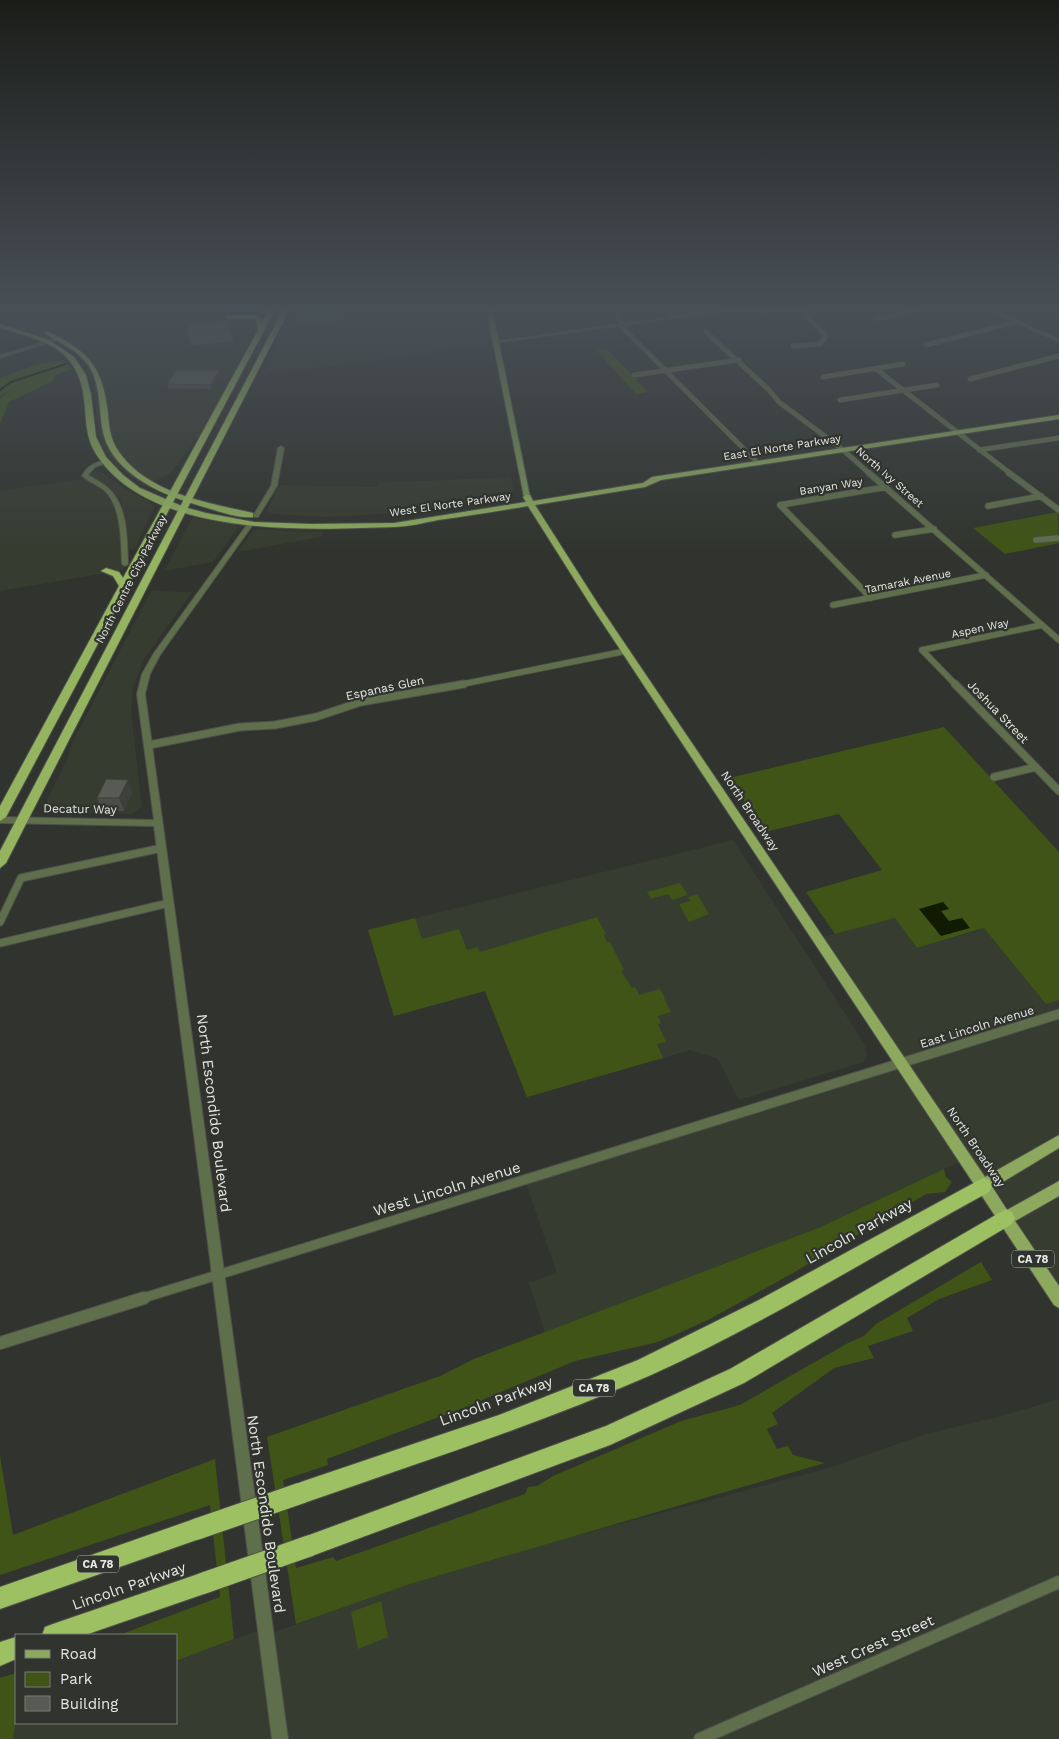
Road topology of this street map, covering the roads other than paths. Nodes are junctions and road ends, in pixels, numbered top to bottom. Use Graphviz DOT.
graph roads {
  1 [pos="87,389"];
  2 [pos="99,389"];
  3 [pos="230,389"];
  4 [pos="245,389"];
  5 [pos="504,389"];
  6 [pos="684,389"];
  7 [pos="769,389"];
  8 [pos="910,389"];
  9 [pos="904,390"];
  10 [pos="840,400"];
  11 [pos="1059,417"];
  12 [pos="956,433"];
  13 [pos="1059,438"];
  14 [pos="281,448"];
  15 [pos="842,449"];
  16 [pos="979,450"];
  17 [pos="105,462"];
  18 [pos="758,463"];
  19 [pos="886,487"];
  20 [pos="174,493"];
  21 [pos="1041,496"];
  22 [pos="188,500"];
  23 [pos="529,500"];
  24 [pos="168,503"];
  25 [pos="988,506"];
  26 [pos="183,508"];
  27 [pos="1059,510"];
  28 [pos="254,519"];
  29 [pos="934,529"];
  30 [pos="895,535"];
  31 [pos="1059,538"];
  32 [pos="1036,540"];
  33 [pos="125,564"];
  34 [pos="106,572"];
  35 [pos="986,575"];
  36 [pos="122,582"];
  37 [pos="871,598"];
  38 [pos="833,605"];
  39 [pos="1042,625"];
  40 [pos="1059,640"];
  41 [pos="922,650"];
  42 [pos="626,652"];
  43 [pos="149,745"];
  44 [pos="1036,767"];
  45 [pos="994,777"];
  46 [pos="1059,791"];
  47 [pos="0,818"];
  48 [pos="22,820"];
  49 [pos="159,823"];
  50 [pos="162,848"];
  51 [pos="0,863"];
  52 [pos="170,903"];
  53 [pos="0,922"];
  54 [pos="0,942"];
  55 [pos="1059,1014"];
  56 [pos="903,1063"];
  57 [pos="1059,1141"];
  58 [pos="984,1186"];
  59 [pos="1059,1188"];
  60 [pos="1006,1218"];
  61 [pos="219,1276"];
  62 [pos="1059,1300"];
  63 [pos="0,1343"];
  64 [pos="1059,1582"];
  65 [pos="0,1598"];
  66 [pos="57,1634"];
  67 [pos="15,1648"];
  68 [pos="0,1654"];
  69 [pos="280,1739"];
  70 [pos="700,1739"];
  1 -- 17 [label="main road, West El Norte Parkway"];
  2 -- 20 [label="main road, West El Norte Parkway"];
  3 -- 20 [label="highway, North Centre City Parkway"];
  4 -- 22 [label="highway, North Centre City Parkway"];
  5 -- 23 [label="main road, North Broadway"];
  6 -- 18 [label="street"];
  7 -- 15 [label="street, North Ivy Street"];
  8 -- 9 [label="street"];
  9 -- 10 [label="street"];
  9 -- 12 [label="street"];
  11 -- 12 [label="main road, East El Norte Parkway"];
  12 -- 15 [label="main road, East El Norte Parkway"];
  12 -- 16 [label="street"];
  13 -- 16 [label="street"];
  14 -- 28 [label="street, North Escondido Boulevard"];
  15 -- 18 [label="main road, East El Norte Parkway"];
  15 -- 19 [label="street, North Ivy Street"];
  16 -- 21 [label="street"];
  17 -- 24 [label="main road, West El Norte Parkway"];
  17 -- 33 [label="street"];
  18 -- 23 [label="main road, East El Norte Parkway"];
  19 -- 29 [label="street, North Ivy Street"];
  19 -- 37 [label="street, Banyan Way"];
  20 -- 22 [label="main road, West El Norte Parkway"];
  20 -- 24 [label="highway, North Centre City Parkway"];
  21 -- 25 [label="street"];
  21 -- 27 [label="street"];
  22 -- 26 [label="highway, North Centre City Parkway"];
  22 -- 28 [label="main road, West El Norte Parkway"];
  23 -- 28 [label="main road, West El Norte Parkway"];
  23 -- 42 [label="main road, North Broadway"];
  24 -- 26 [label="main road, West El Norte Parkway"];
  24 -- 36 [label="highway, North Centre City Parkway"];
  26 -- 28 [label="main road, West El Norte Parkway"];
  26 -- 48 [label="highway, North Centre City Parkway"];
  28 -- 43 [label="street, North Escondido Boulevard"];
  29 -- 30 [label="street"];
  29 -- 35 [label="street, North Ivy Street"];
  31 -- 32 [label="street"];
  33 -- 36 [label="highway"];
  34 -- 36 [label="highway"];
  35 -- 37 [label="street, Tamarak Avenue"];
  35 -- 39 [label="street, North Ivy Street"];
  36 -- 47 [label="highway, North Centre City Parkway"];
  37 -- 38 [label="street, Tamarak Avenue"];
  39 -- 40 [label="street, North Ivy Street"];
  39 -- 41 [label="street, Aspen Way"];
  41 -- 44 [label="street, Joshua Street"];
  42 -- 43 [label="street, Espanas Glen"];
  42 -- 56 [label="main road, North Broadway"];
  43 -- 49 [label="street, North Escondido Boulevard"];
  44 -- 45 [label="street"];
  44 -- 46 [label="street, Joshua Street"];
  47 -- 48 [label="street, Decatur Way"];
  48 -- 49 [label="street, Decatur Way"];
  48 -- 51 [label="highway, North Centre City Parkway"];
  49 -- 50 [label="street, North Escondido Boulevard"];
  50 -- 52 [label="street, North Escondido Boulevard"];
  50 -- 53 [label="street"];
  52 -- 54 [label="street"];
  52 -- 61 [label="street, North Escondido Boulevard"];
  55 -- 56 [label="street, East Lincoln Avenue"];
  56 -- 58 [label="main road, North Broadway"];
  56 -- 61 [label="street, West Lincoln Avenue"];
  57 -- 58 [label="main road, Lincoln Parkway"];
  58 -- 60 [label="main road, North Broadway / CA 78"];
  58 -- 65 [label="highway, Lincoln Parkway / CA 78, bridge"];
  59 -- 60 [label="main road, Lincoln Parkway"];
  60 -- 62 [label="main road, North Broadway / CA 78"];
  60 -- 66 [label="highway, Lincoln Parkway, bridge"];
  61 -- 63 [label="street, West Lincoln Avenue"];
  61 -- 69 [label="street, North Escondido Boulevard"];
  64 -- 70 [label="street, West Crest Street"];
  67 -- 68 [label="highway"];
}
